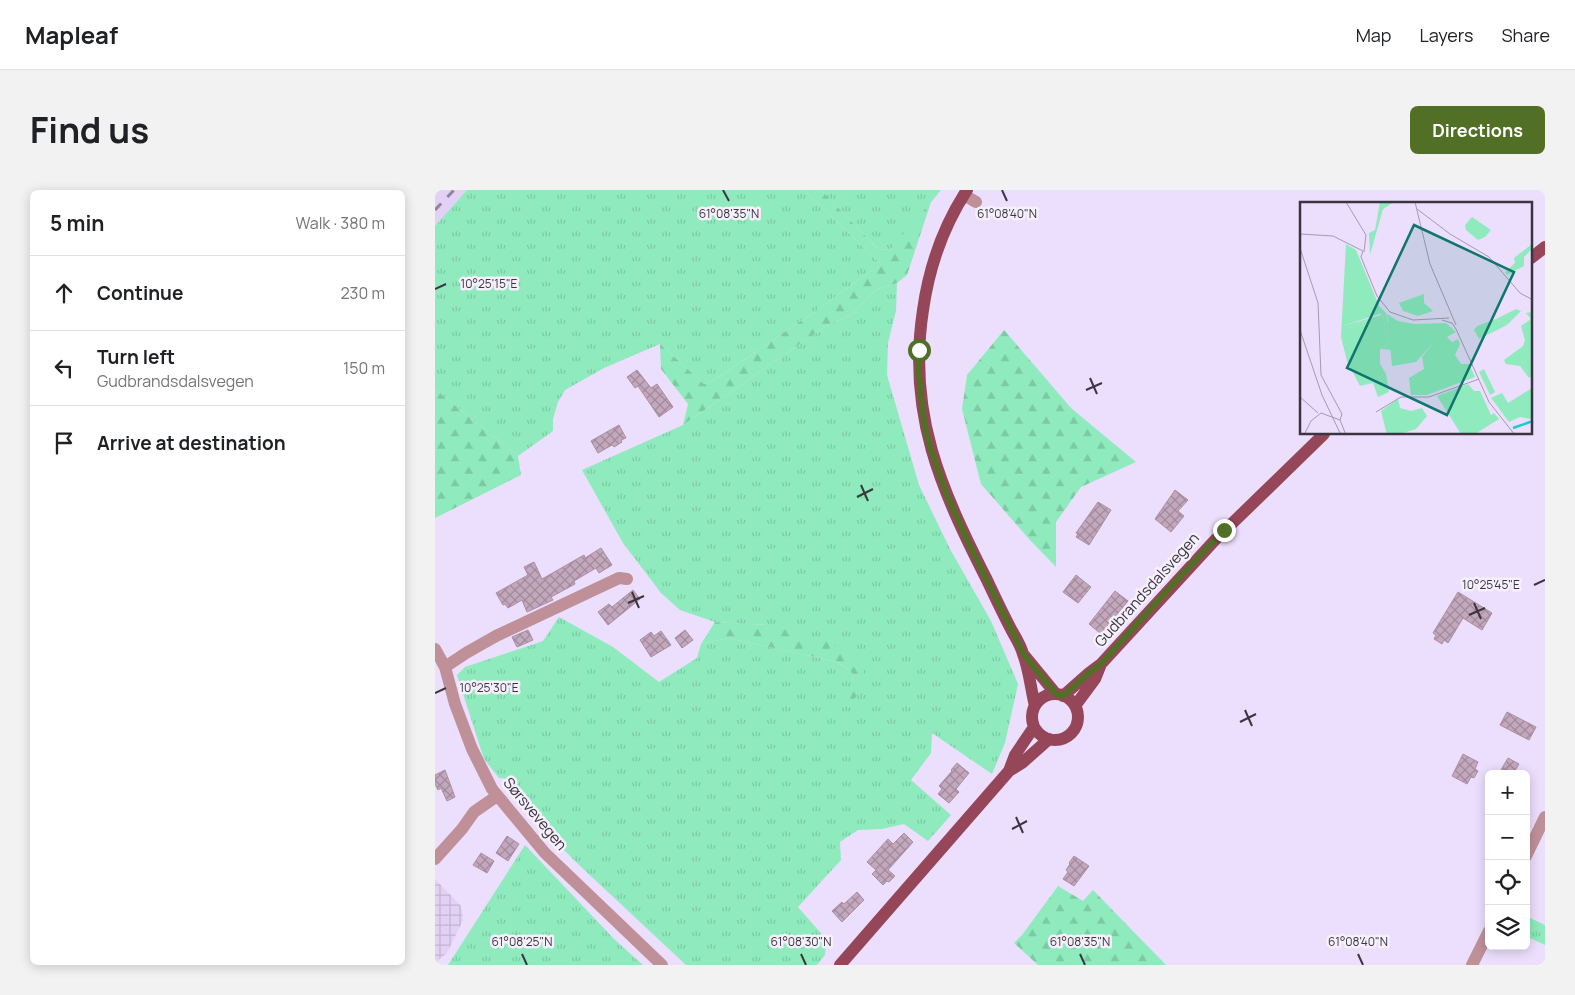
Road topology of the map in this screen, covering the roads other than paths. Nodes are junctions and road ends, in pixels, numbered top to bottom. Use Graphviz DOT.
graph roads {
  1 [pos="966,192"];
  2 [pos="976,202"];
  3 [pos="1545,247"];
  4 [pos="1533,256"];
  5 [pos="1323,435"];
  6 [pos="627,579"];
  7 [pos="435,649"];
  8 [pos="1024,655"];
  9 [pos="1101,664"];
  10 [pos="445,667"];
  11 [pos="1059,695"];
  12 [pos="1035,706"];
  13 [pos="1075,706"];
  14 [pos="1034,727"];
  15 [pos="1049,739"];
  16 [pos="1009,771"];
  17 [pos="497,796"];
  18 [pos="1545,817"];
  19 [pos="1530,848"];
  20 [pos="435,859"];
  21 [pos="1485,939"];
  22 [pos="662,965"];
  23 [pos="840,965"];
  24 [pos="1472,965"];
  1 -- 2 [label="street"];
  1 -- 8 [label="main road"];
  3 -- 4 [label="main road"];
  5 -- 9 [label="main road, Gudbrandsdalsvegen"];
  6 -- 10 [label="street"];
  7 -- 10 [label="street, Sørsvevegen"];
  8 -- 11 [label="main road"];
  8 -- 12 [label="main road"];
  9 -- 11 [label="main road, Gudbrandsdalsvegen"];
  9 -- 13 [label="main road, Gudbrandsdalsvegen"];
  10 -- 17 [label="street, Sørsvevegen"];
  11 -- 12 [label="main road"];
  11 -- 13 [label="main road"];
  12 -- 14 [label="main road"];
  13 -- 15 [label="main road"];
  14 -- 15 [label="main road"];
  14 -- 16 [label="main road"];
  15 -- 16 [label="main road"];
  16 -- 23 [label="main road"];
  17 -- 20 [label="street"];
  17 -- 22 [label="street, Sørsvevegen"];
  18 -- 19 [label="street"];
  21 -- 24 [label="street"];
}
